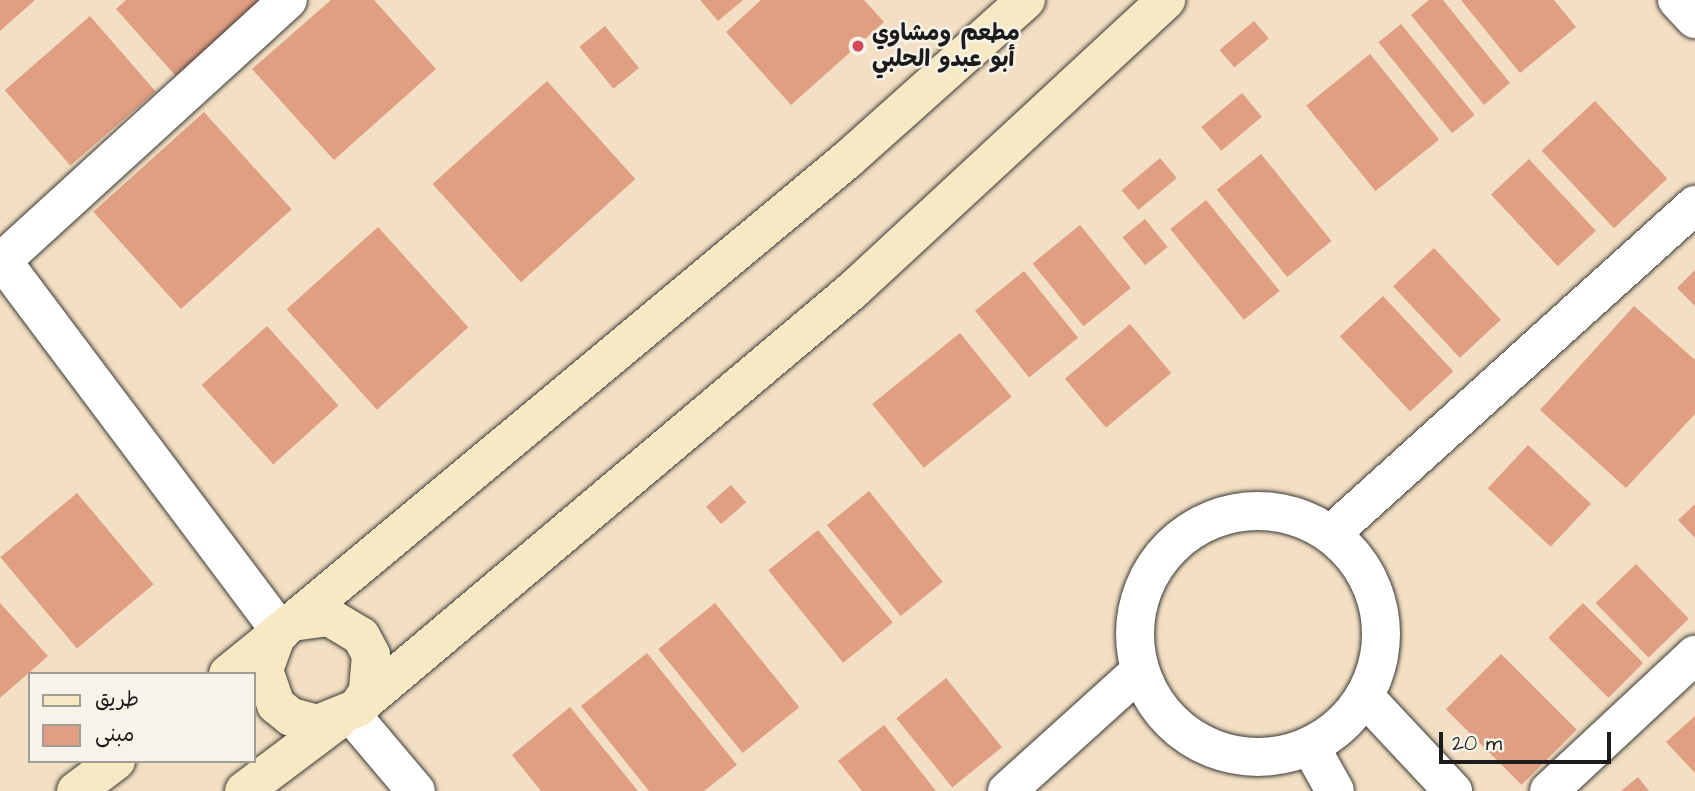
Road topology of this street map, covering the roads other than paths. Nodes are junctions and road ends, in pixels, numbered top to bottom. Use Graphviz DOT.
graph roads {
  1 [pos="288,0"];
  2 [pos="1026,0"];
  3 [pos="1166,0"];
  4 [pos="1677,0"];
  5 [pos="1695,19"];
  6 [pos="1695,205"];
  7 [pos="1,260"];
  8 [pos="1331,534"];
  9 [pos="283,630"];
  10 [pos="1695,655"];
  11 [pos="1140,671"];
  12 [pos="230,672"];
  13 [pos="1365,697"];
  14 [pos="348,714"];
  15 [pos="1310,746"];
  16 [pos="113,763"];
  17 [pos="76,791"];
  18 [pos="244,791"];
  19 [pos="416,791"];
  20 [pos="1007,791"];
  21 [pos="1335,791"];
  22 [pos="1453,791"];
  23 [pos="1549,791"];
  1 -- 7 [label="street"];
  2 -- 9 [label="main road"];
  3 -- 14 [label="main road"];
  4 -- 5 [label="street"];
  6 -- 8 [label="street"];
  7 -- 9 [label="street"];
  8 -- 11 [label="street"];
  8 -- 13 [label="street"];
  9 -- 12 [label="main road"];
  9 -- 14 [label="main road"];
  9 -- 14 [label="main road"];
  10 -- 23 [label="street"];
  11 -- 15 [label="street"];
  11 -- 20 [label="street"];
  13 -- 15 [label="street"];
  13 -- 22 [label="street"];
  14 -- 18 [label="main road"];
  14 -- 19 [label="street"];
  15 -- 21 [label="street"];
  16 -- 17 [label="main road"];
}
